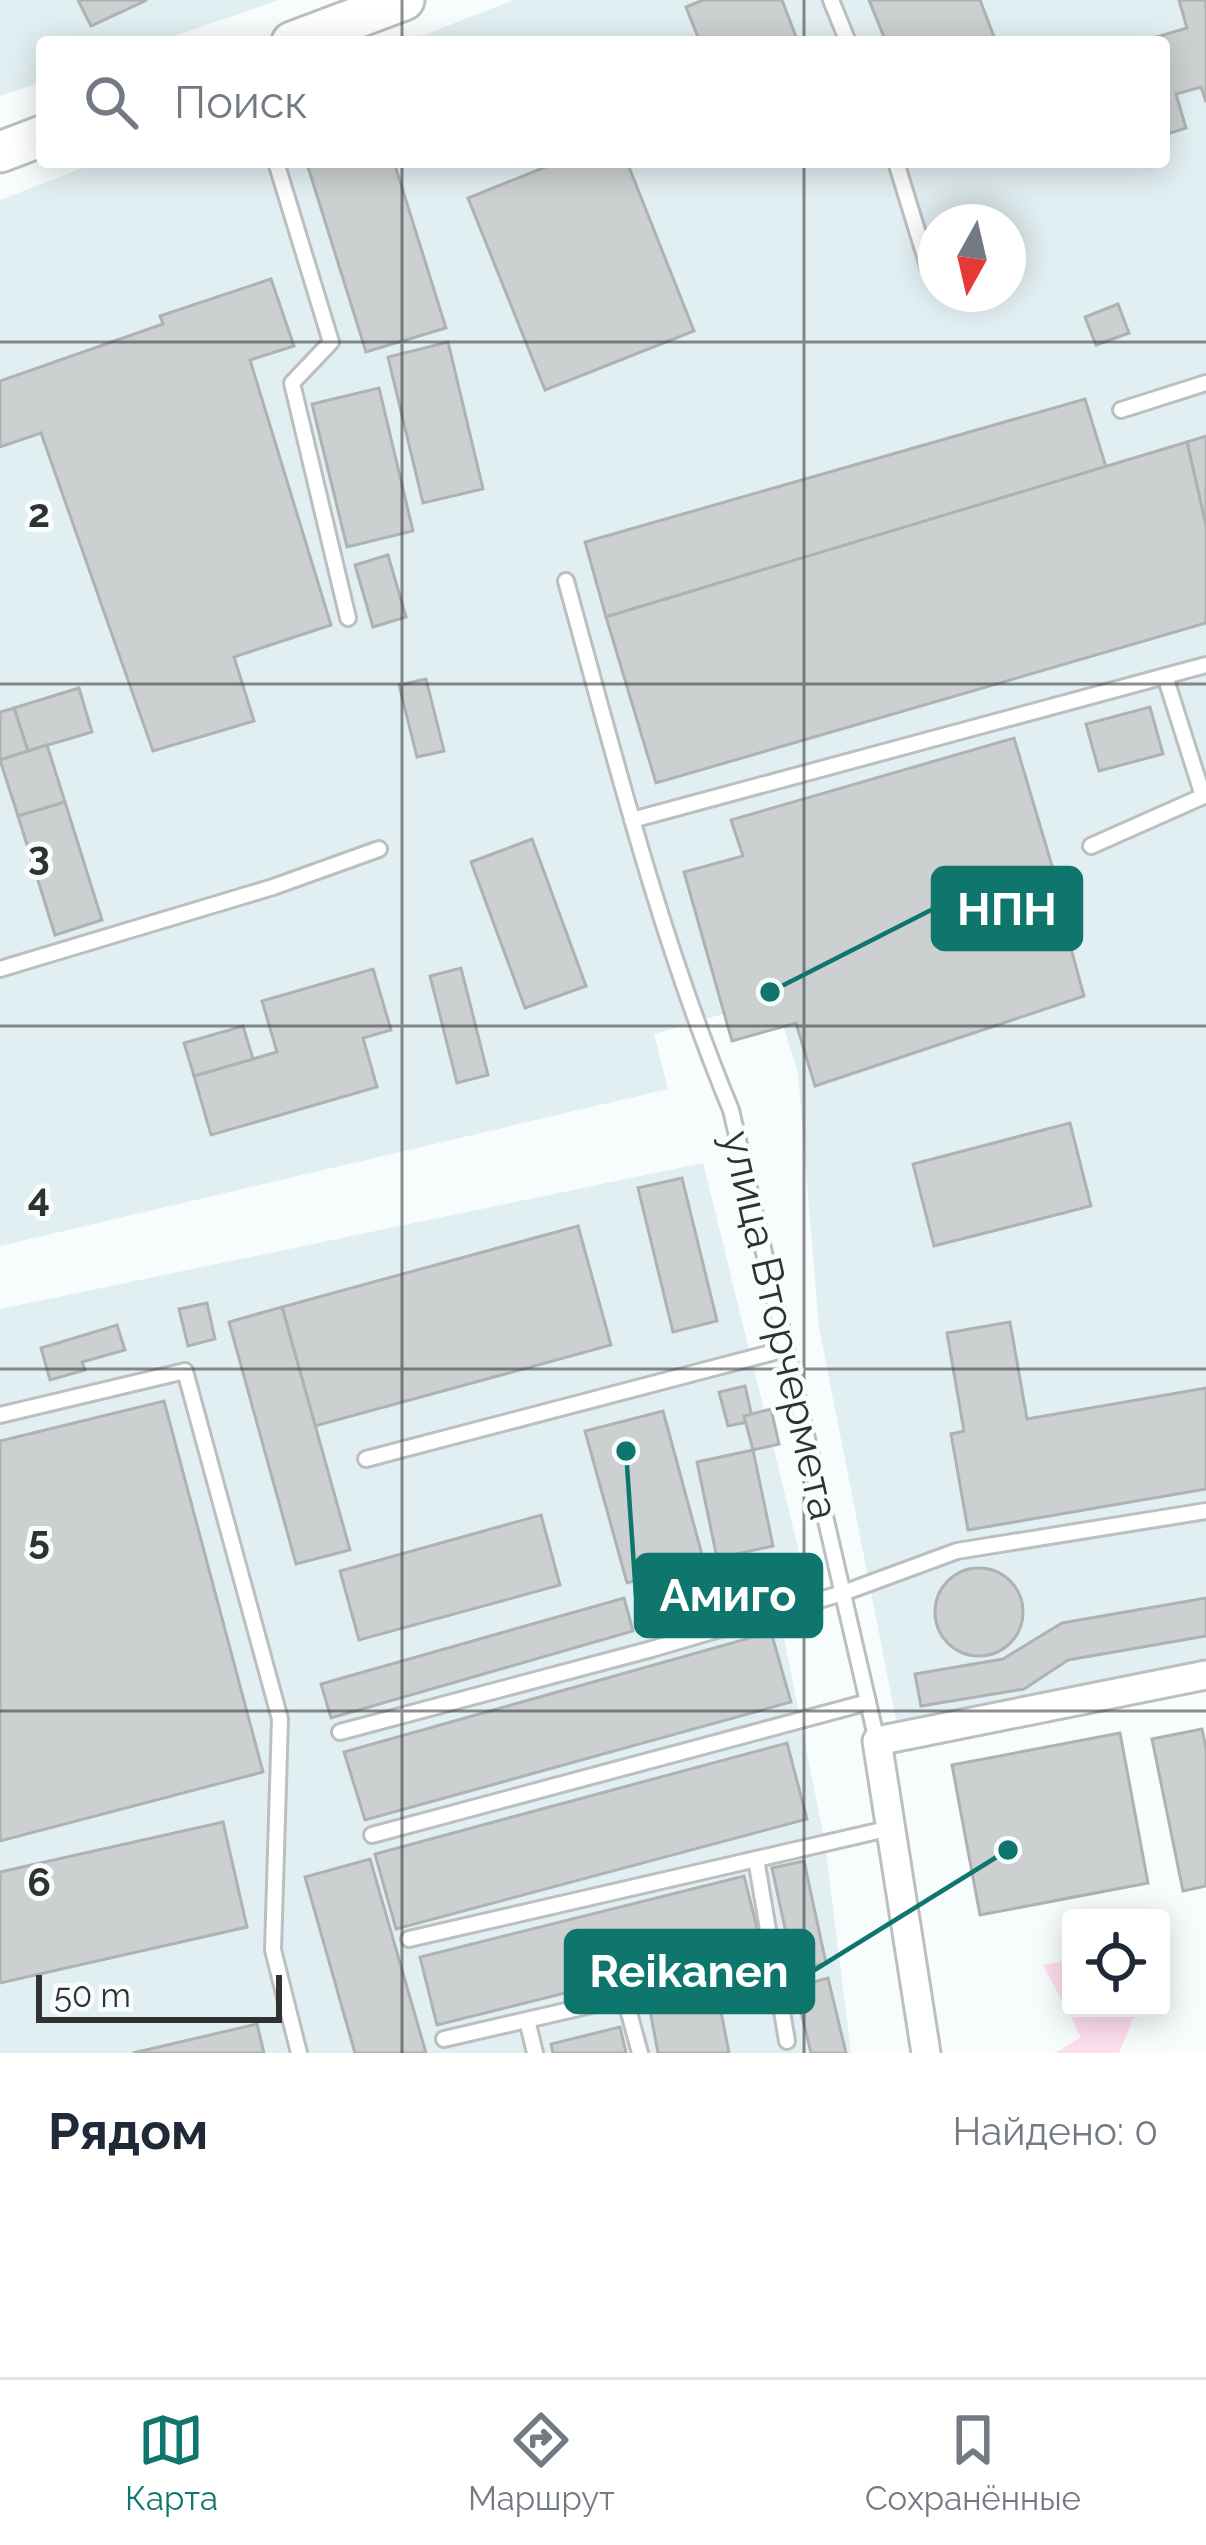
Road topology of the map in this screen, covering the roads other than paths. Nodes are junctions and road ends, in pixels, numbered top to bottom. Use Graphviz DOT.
graph roads {
  1 [pos="404,0"];
  2 [pos="830,0"];
  3 [pos="308,36"];
  4 [pos="845,36"];
  5 [pos="36,138"];
  6 [pos="0,152"];
  7 [pos="278,168"];
  8 [pos="898,168"];
  9 [pos="918,234"];
  10 [pos="1206,383"];
  11 [pos="1121,410"];
  12 [pos="566,581"];
  13 [pos="348,617"];
  14 [pos="1206,665"];
  15 [pos="1165,676"];
  16 [pos="1205,795"];
  17 [pos="632,820"];
  18 [pos="1091,846"];
  19 [pos="379,849"];
  20 [pos="0,969"];
  21 [pos="786,1348"];
  22 [pos="0,1415"];
  23 [pos="366,1459"];
  24 [pos="1206,1510"];
  25 [pos="843,1593"];
  26 [pos="1206,1675"];
  27 [pos="868,1702"];
  28 [pos="340,1732"];
  29 [pos="877,1742"];
  30 [pos="890,1828"];
  31 [pos="372,1835"];
  32 [pos="756,1859"];
  33 [pos="409,1940"];
  34 [pos="774,1963"];
  35 [pos="626,1997"];
  36 [pos="527,2020"];
  37 [pos="445,2039"];
  38 [pos="787,2041"];
  39 [pos="298,2053"];
  40 [pos="535,2053"];
  41 [pos="640,2053"];
  42 [pos="926,2053"];
  1 -- 3 [label="street"];
  2 -- 4 [label="lane"];
  5 -- 6 [label="street"];
  7 -- 13 [label="lane"];
  8 -- 9 [label="lane"];
  10 -- 11 [label="lane"];
  12 -- 17 [label="lane, улица Вторчермета"];
  14 -- 15 [label="lane"];
  15 -- 16 [label="lane"];
  15 -- 17 [label="lane"];
  16 -- 18 [label="lane"];
  17 -- 21 [label="lane, улица Вторчермета"];
  19 -- 20 [label="lane"];
  21 -- 23 [label="lane"];
  21 -- 25 [label="lane, улица Вторчермета"];
  22 -- 39 [label="lane"];
  24 -- 25 [label="lane"];
  25 -- 27 [label="lane, улица Вторчермета"];
  25 -- 28 [label="lane"];
  26 -- 29 [label="street"];
  27 -- 29 [label="lane, улица Вторчермета"];
  27 -- 31 [label="lane"];
  29 -- 30 [label="street, улица Вторчермета"];
  30 -- 32 [label="lane"];
  30 -- 42 [label="street, улица Вторчермета"];
  32 -- 33 [label="lane"];
  32 -- 34 [label="lane"];
  34 -- 35 [label="lane"];
  34 -- 38 [label="lane"];
  35 -- 36 [label="lane"];
  35 -- 41 [label="lane"];
  36 -- 37 [label="lane"];
  36 -- 40 [label="lane"];
}
